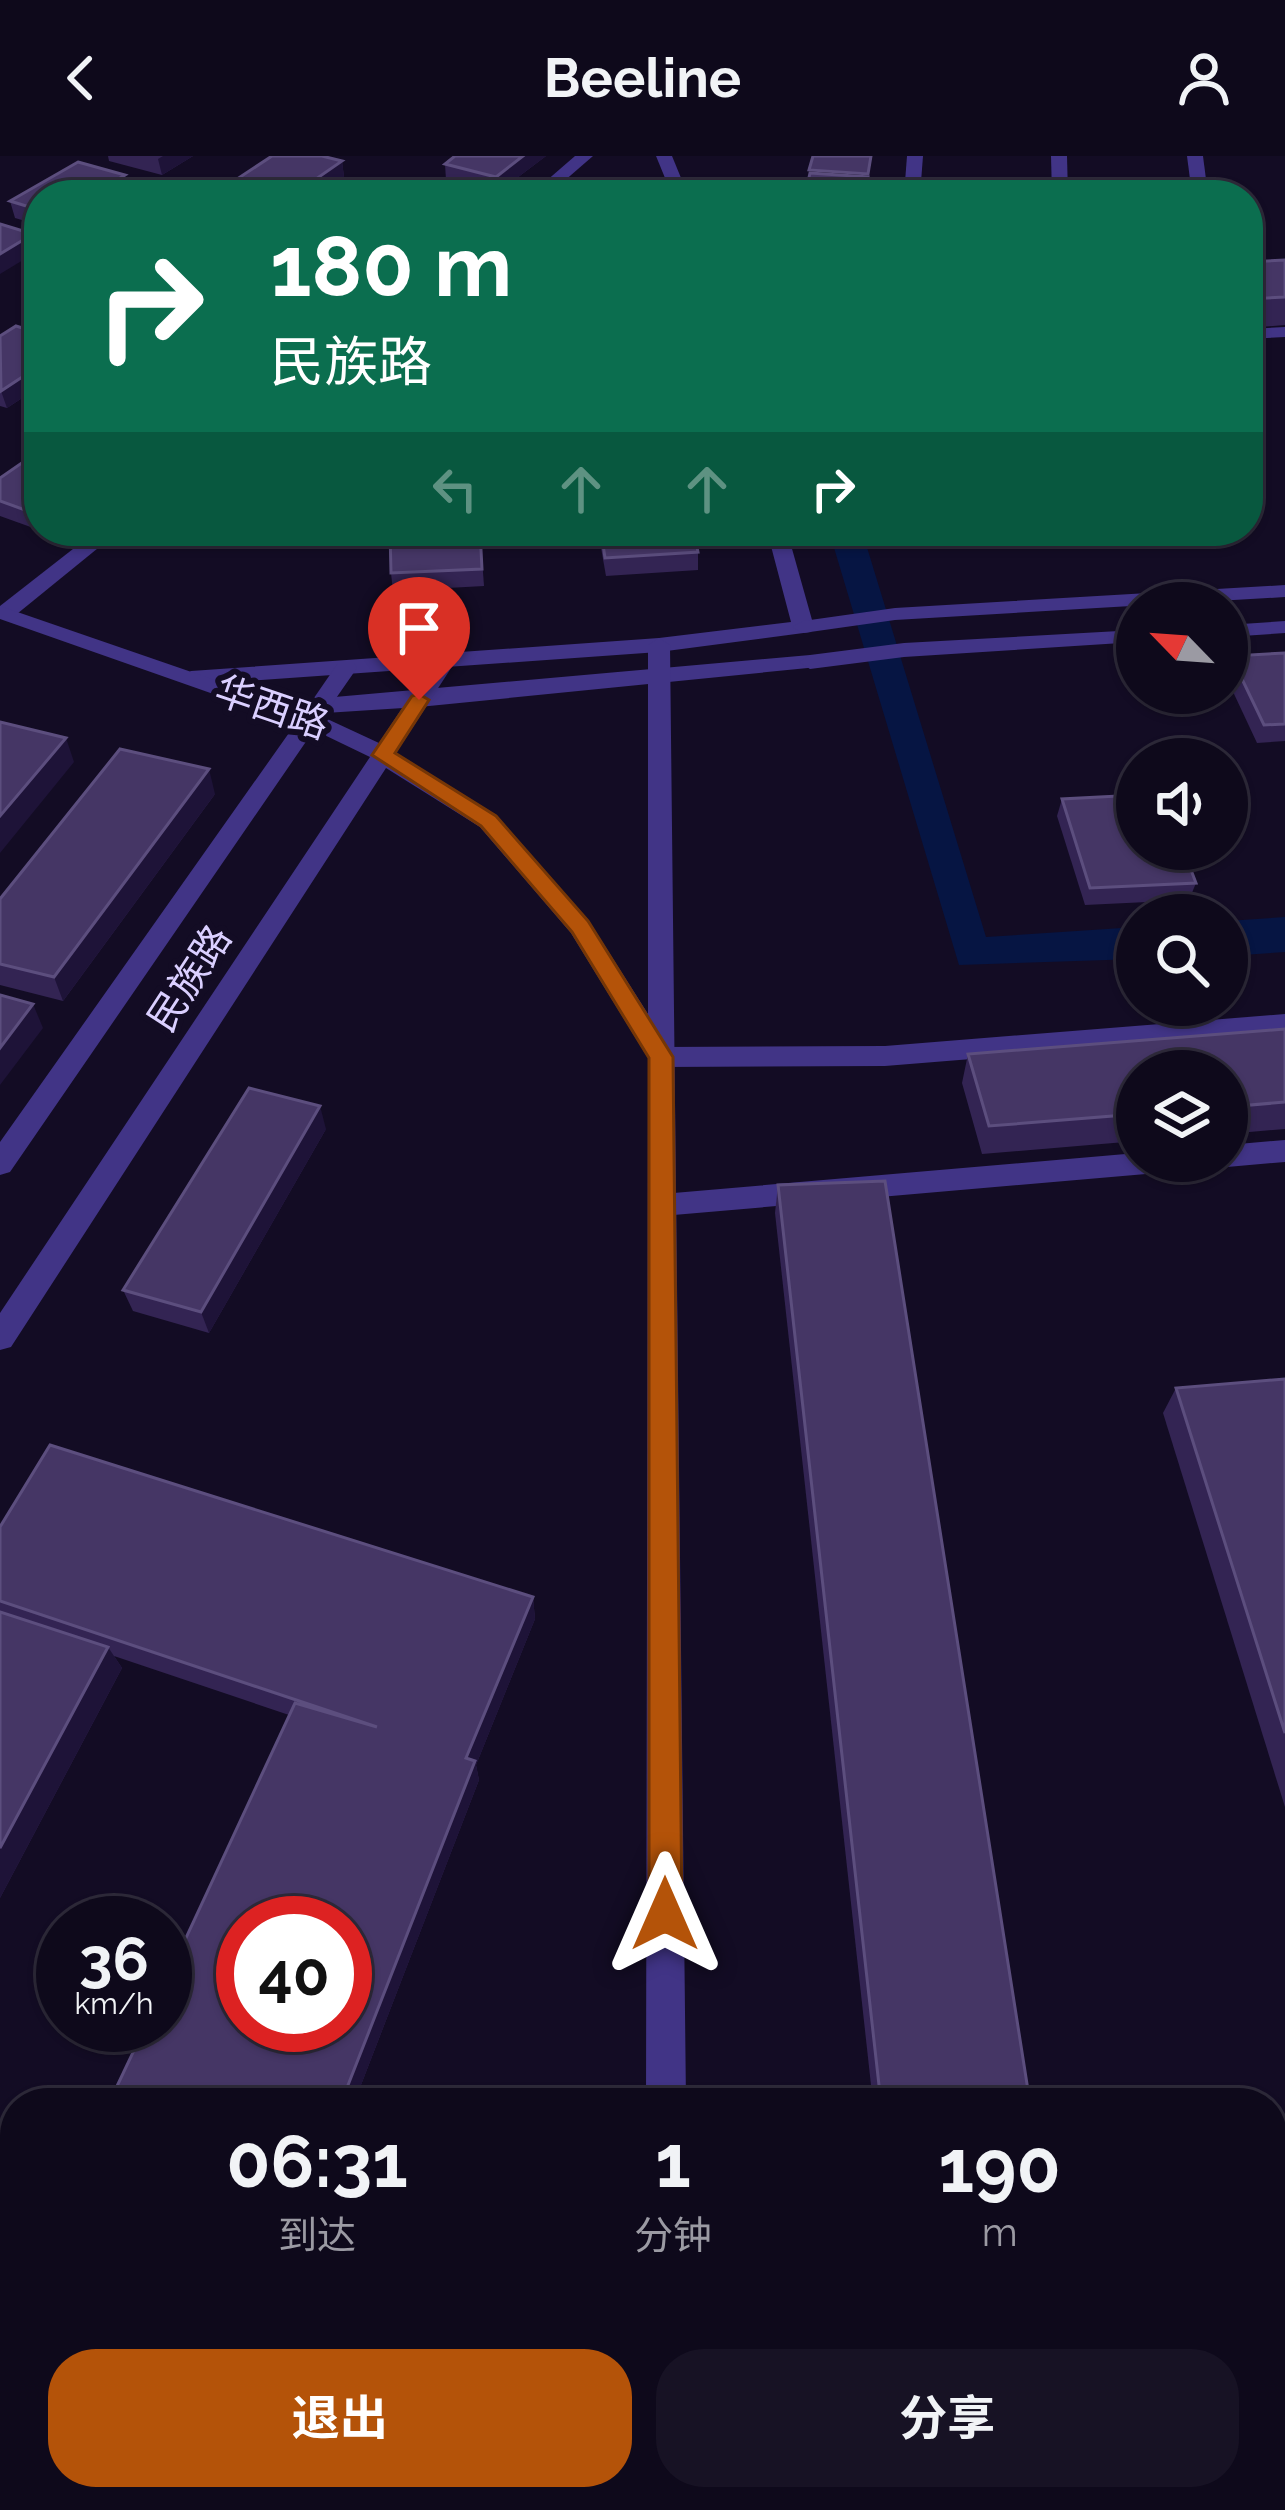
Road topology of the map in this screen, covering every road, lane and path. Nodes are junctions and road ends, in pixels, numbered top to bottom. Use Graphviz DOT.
graph roads {
  1 [pos="585,156"];
  2 [pos="556,180"];
  3 [pos="90,546"];
  4 [pos="781,546"];
  5 [pos="1285,591"];
  6 [pos="2,612"];
  7 [pos="803,627"];
  8 [pos="1285,627"];
  9 [pos="1248,630"];
  10 [pos="1116,637"];
  11 [pos="659,645"];
  12 [pos="444,662"];
  13 [pos="346,668"];
  14 [pos="658,674"];
  15 [pos="190,678"];
  16 [pos="419,700"];
  17 [pos="315,713"];
  18 [pos="383,755"];
  19 [pos="1285,1024"];
  20 [pos="661,1057"];
  21 [pos="1285,1151"];
  22 [pos="1248,1154"];
  23 [pos="0,1164"];
  24 [pos="1116,1166"];
  25 [pos="662,1205"];
  26 [pos="0,1338"];
  27 [pos="666,2088"];
  1 -- 2 [label="street"];
  3 -- 6 [label="street"];
  4 -- 7 [label="street"];
  5 -- 7 [label="street"];
  6 -- 15 [label="street, 华西路"];
  7 -- 11 [label="street"];
  8 -- 9 [label="street"];
  10 -- 14 [label="street"];
  11 -- 12 [label="street"];
  11 -- 14 [label="street"];
  12 -- 13 [label="street"];
  12 -- 16 [label="street, 民族路"];
  13 -- 15 [label="street"];
  13 -- 17 [label="street, 民族路"];
  14 -- 16 [label="street"];
  14 -- 20 [label="street"];
  15 -- 17 [label="street, 华西路"];
  16 -- 17 [label="street"];
  16 -- 18 [label="street, 民族路"];
  17 -- 18 [label="street, 华西路"];
  17 -- 23 [label="street, 民族路"];
  18 -- 20 [label="street, 华西路"];
  18 -- 26 [label="street, 民族路"];
  19 -- 20 [label="street"];
  20 -- 25 [label="street"];
  21 -- 22 [label="street"];
  24 -- 25 [label="street"];
  25 -- 27 [label="street"];
}
